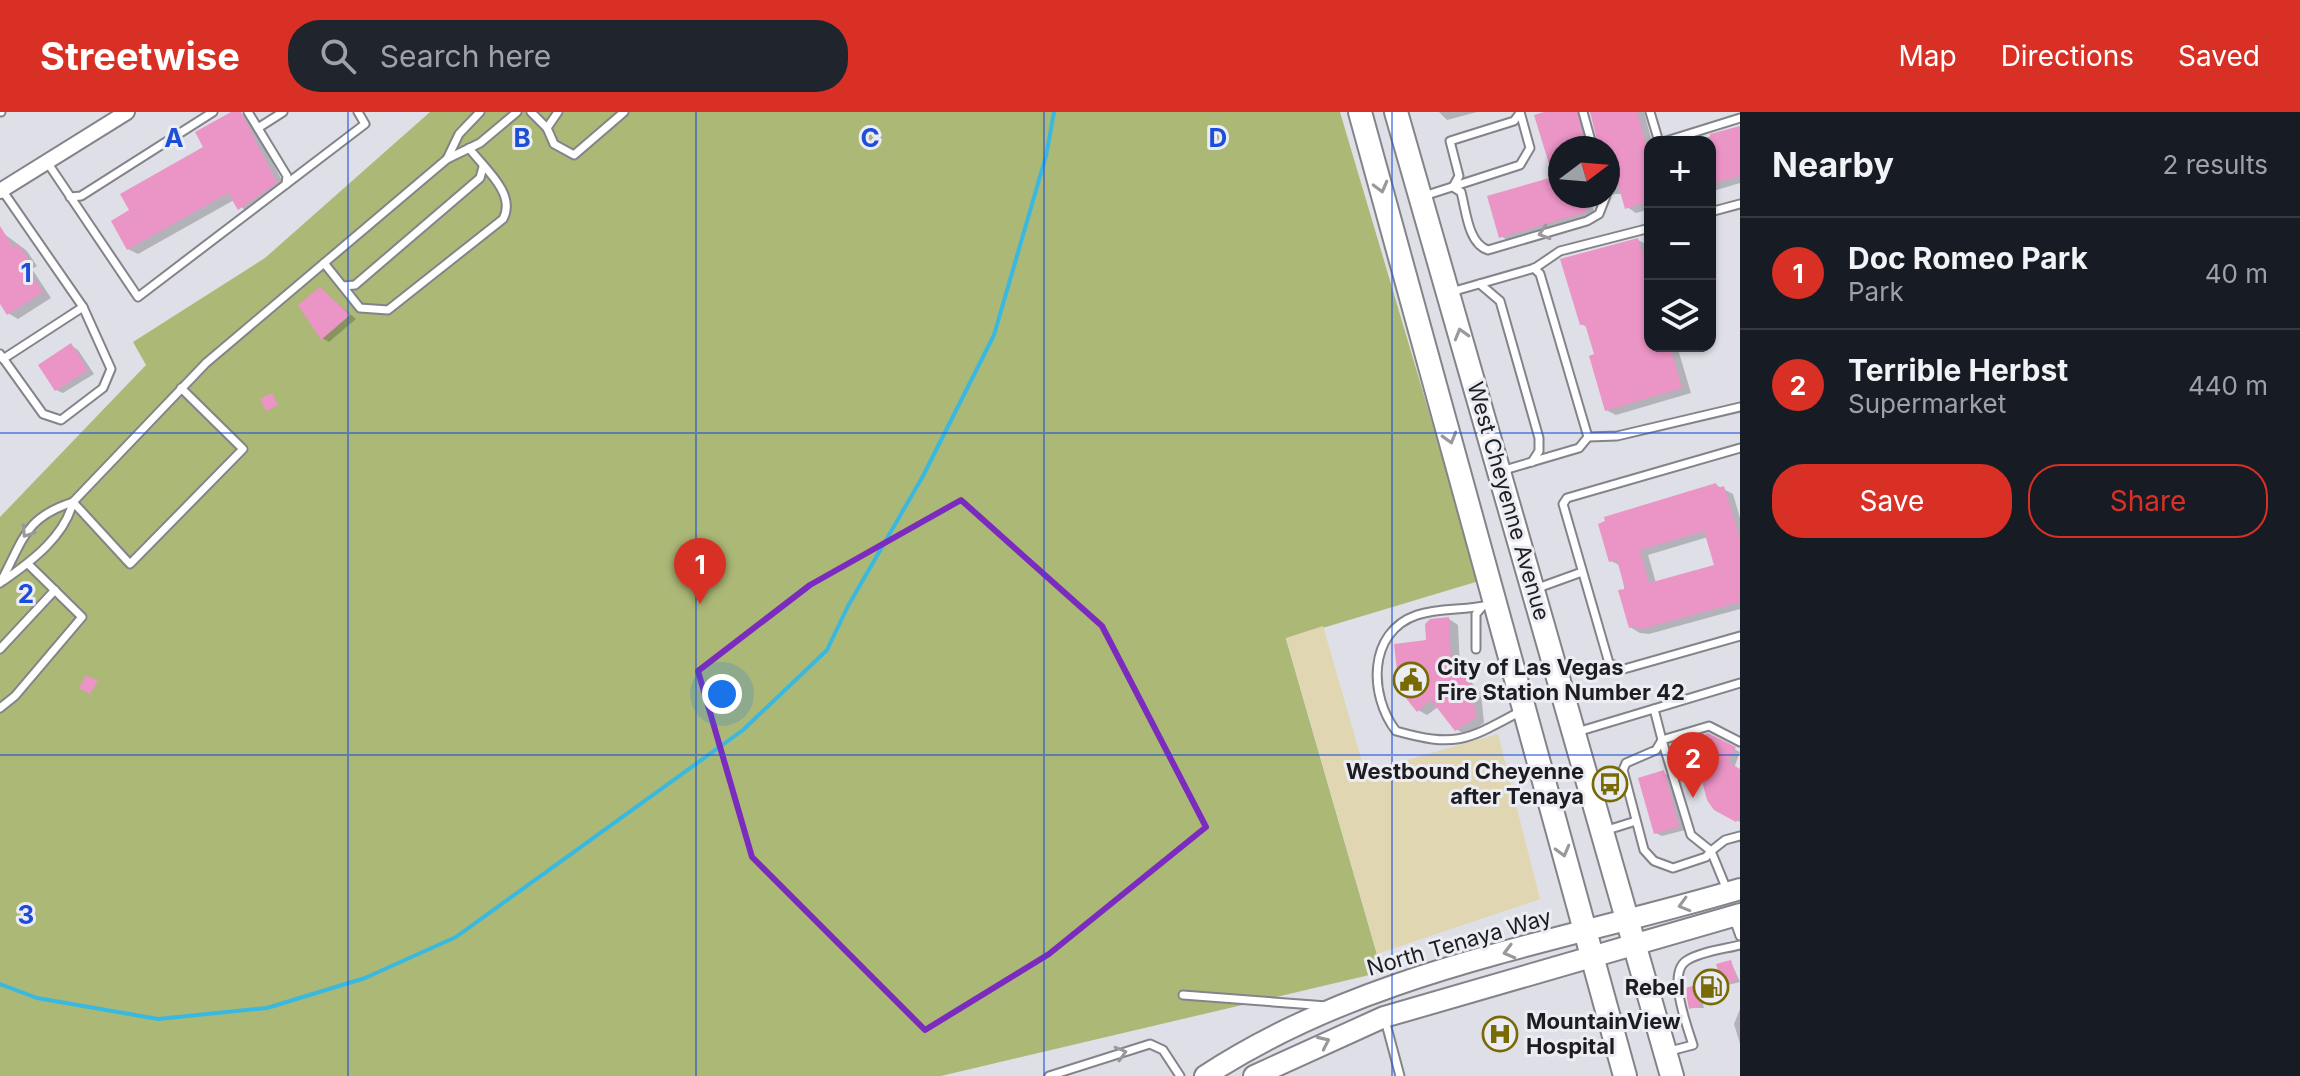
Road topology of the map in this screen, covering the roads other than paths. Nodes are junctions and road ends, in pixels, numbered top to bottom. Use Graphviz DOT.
graph roads {
  1 [pos="127,112"];
  2 [pos="213,112"];
  3 [pos="248,112"];
  4 [pos="283,112"];
  5 [pos="358,112"];
  6 [pos="480,112"];
  7 [pos="517,112"];
  8 [pos="531,112"];
  9 [pos="558,112"];
  10 [pos="624,112"];
  11 [pos="1360,112"];
  12 [pos="1396,112"];
  13 [pos="1583,112"];
  14 [pos="1650,112"];
  15 [pos="1520,113"];
  16 [pos="110,116"];
  17 [pos="1740,118"];
  18 [pos="258,128"];
  19 [pos="547,128"];
  20 [pos="1590,136"];
  21 [pos="1659,136"];
  22 [pos="1681,136"];
  23 [pos="469,148"];
  24 [pos="447,159"];
  25 [pos="47,162"];
  26 [pos="483,167"];
  27 [pos="286,184"];
  28 [pos="1453,187"];
  29 [pos="1,191"];
  30 [pos="70,197"];
  31 [pos="1422,197"];
  32 [pos="1740,204"];
  33 [pos="1601,208"];
  34 [pos="1716,210"];
  35 [pos="1644,230"];
  36 [pos="324,263"];
  37 [pos="1534,268"];
  38 [pos="1480,284"];
  39 [pos="343,286"];
  40 [pos="1449,293"];
  41 [pos="1412,304"];
  42 [pos="83,307"];
  43 [pos="2,356"];
  44 [pos="181,388"];
  45 [pos="1740,407"];
  46 [pos="1588,437"];
  47 [pos="1740,449"];
  48 [pos="1532,462"];
  49 [pos="1501,471"];
  50 [pos="73,502"];
  51 [pos="28,564"];
  52 [pos="1582,572"];
  53 [pos="1,582"];
  54 [pos="55,590"];
  55 [pos="1534,590"];
  56 [pos="1490,604"];
  57 [pos="1740,636"];
  58 [pos="0,649"];
  59 [pos="1476,649"];
  60 [pos="1740,683"];
  61 [pos="0,708"];
  62 [pos="1526,708"];
  63 [pos="1654,709"];
  64 [pos="1575,732"];
  65 [pos="1662,740"];
  66 [pos="1740,742"];
  67 [pos="1636,821"];
  68 [pos="1604,832"];
  69 [pos="1740,836"];
  70 [pos="1711,851"];
  71 [pos="1734,891"];
  72 [pos="1736,915"];
  73 [pos="1628,921"];
  74 [pos="1584,931"];
  75 [pos="1740,936"];
  76 [pos="1635,945"];
  77 [pos="1740,945"];
  78 [pos="1591,956"];
  79 [pos="1183,995"];
  80 [pos="1333,1006"];
  81 [pos="1384,1017"];
  82 [pos="1665,1052"];
  83 [pos="1049,1076"];
  84 [pos="1180,1076"];
  85 [pos="1205,1076"];
  86 [pos="1254,1076"];
  87 [pos="1400,1076"];
  88 [pos="1625,1076"];
  89 [pos="1672,1076"];
  1 -- 16 [label="street"];
  2 -- 30 [label="lane"];
  3 -- 18 [label="lane"];
  4 -- 18 [label="lane"];
  5 -- 27 [label="lane"];
  6 -- 24 [label="lane"];
  7 -- 23 [label="lane"];
  8 -- 19 [label="lane"];
  9 -- 19 [label="lane"];
  10 -- 19 [label="lane"];
  11 -- 41 [label="main road, West Cheyenne Avenue, one-way"];
  12 -- 31 [label="main road, West Cheyenne Avenue"];
  13 -- 20 [label="lane"];
  14 -- 21 [label="lane"];
  15 -- 28 [label="lane"];
  15 -- 28 [label="lane"];
  16 -- 25 [label="street"];
  17 -- 22 [label="lane"];
  18 -- 27 [label="lane"];
  23 -- 24 [label="lane"];
  23 -- 26 [label="lane"];
  24 -- 36 [label="lane"];
  25 -- 29 [label="street"];
  25 -- 30 [label="lane"];
  26 -- 39 [label="lane"];
  26 -- 39 [label="lane"];
  27 -- 30 [label="lane"];
  28 -- 31 [label="lane"];
  33 -- 28 [label="lane, one-way"];
  29 -- 42 [label="lane"];
  31 -- 40 [label="main road, West Cheyenne Avenue"];
  32 -- 34 [label="lane"];
  35 -- 37 [label="lane"];
  36 -- 39 [label="lane"];
  36 -- 44 [label="lane"];
  37 -- 38 [label="lane"];
  37 -- 46 [label="lane"];
  38 -- 40 [label="lane"];
  38 -- 48 [label="lane"];
  40 -- 41 [label="main road"];
  49 -- 40 [label="main road, West Cheyenne Avenue, one-way"];
  41 -- 56 [label="main road, West Cheyenne Avenue, one-way"];
  42 -- 43 [label="lane"];
  42 -- 43 [label="lane"];
  44 -- 50 [label="lane"];
  44 -- 50 [label="lane"];
  45 -- 46 [label="lane"];
  46 -- 48 [label="lane"];
  47 -- 52 [label="lane"];
  48 -- 49 [label="lane"];
  49 -- 55 [label="main road, West Cheyenne Avenue"];
  50 -- 51 [label="lane"];
  50 -- 53 [label="lane, one-way"];
  51 -- 53 [label="lane"];
  51 -- 54 [label="lane"];
  52 -- 55 [label="lane"];
  52 -- 57 [label="lane"];
  54 -- 58 [label="lane"];
  54 -- 61 [label="lane"];
  55 -- 56 [label="main road"];
  55 -- 64 [label="main road, West Cheyenne Avenue"];
  56 -- 59 [label="lane"];
  56 -- 62 [label="main road, West Cheyenne Avenue"];
  56 -- 62 [label="lane"];
  60 -- 63 [label="lane"];
  62 -- 74 [label="main road, West Cheyenne Avenue, one-way"];
  63 -- 64 [label="lane"];
  63 -- 65 [label="lane"];
  64 -- 68 [label="main road, West Cheyenne Avenue"];
  65 -- 66 [label="lane"];
  65 -- 67 [label="lane"];
  65 -- 70 [label="lane"];
  67 -- 68 [label="lane"];
  67 -- 70 [label="lane"];
  68 -- 73 [label="main road, West Cheyenne Avenue"];
  69 -- 70 [label="lane"];
  70 -- 71 [label="lane"];
  71 -- 73 [label="main road, North Tenaya Way, one-way"];
  72 -- 75 [label="lane"];
  72 -- 76 [label="main road"];
  73 -- 74 [label="main road, North Tenaya Way"];
  73 -- 76 [label="main road, West Cheyenne Avenue"];
  74 -- 78 [label="main road, West Cheyenne Avenue"];
  74 -- 80 [label="main road, North Tenaya Way, one-way"];
  76 -- 78 [label="main road"];
  76 -- 82 [label="main road, West Cheyenne Avenue"];
  77 -- 82 [label="lane"];
  78 -- 81 [label="main road"];
  78 -- 88 [label="main road, West Cheyenne Avenue"];
  79 -- 80 [label="lane"];
  80 -- 85 [label="main road, North Tenaya Way"];
  86 -- 81 [label="main road, one-way"];
  81 -- 87 [label="lane"];
  82 -- 89 [label="main road, West Cheyenne Avenue"];
  83 -- 84 [label="lane, one-way"];
}
